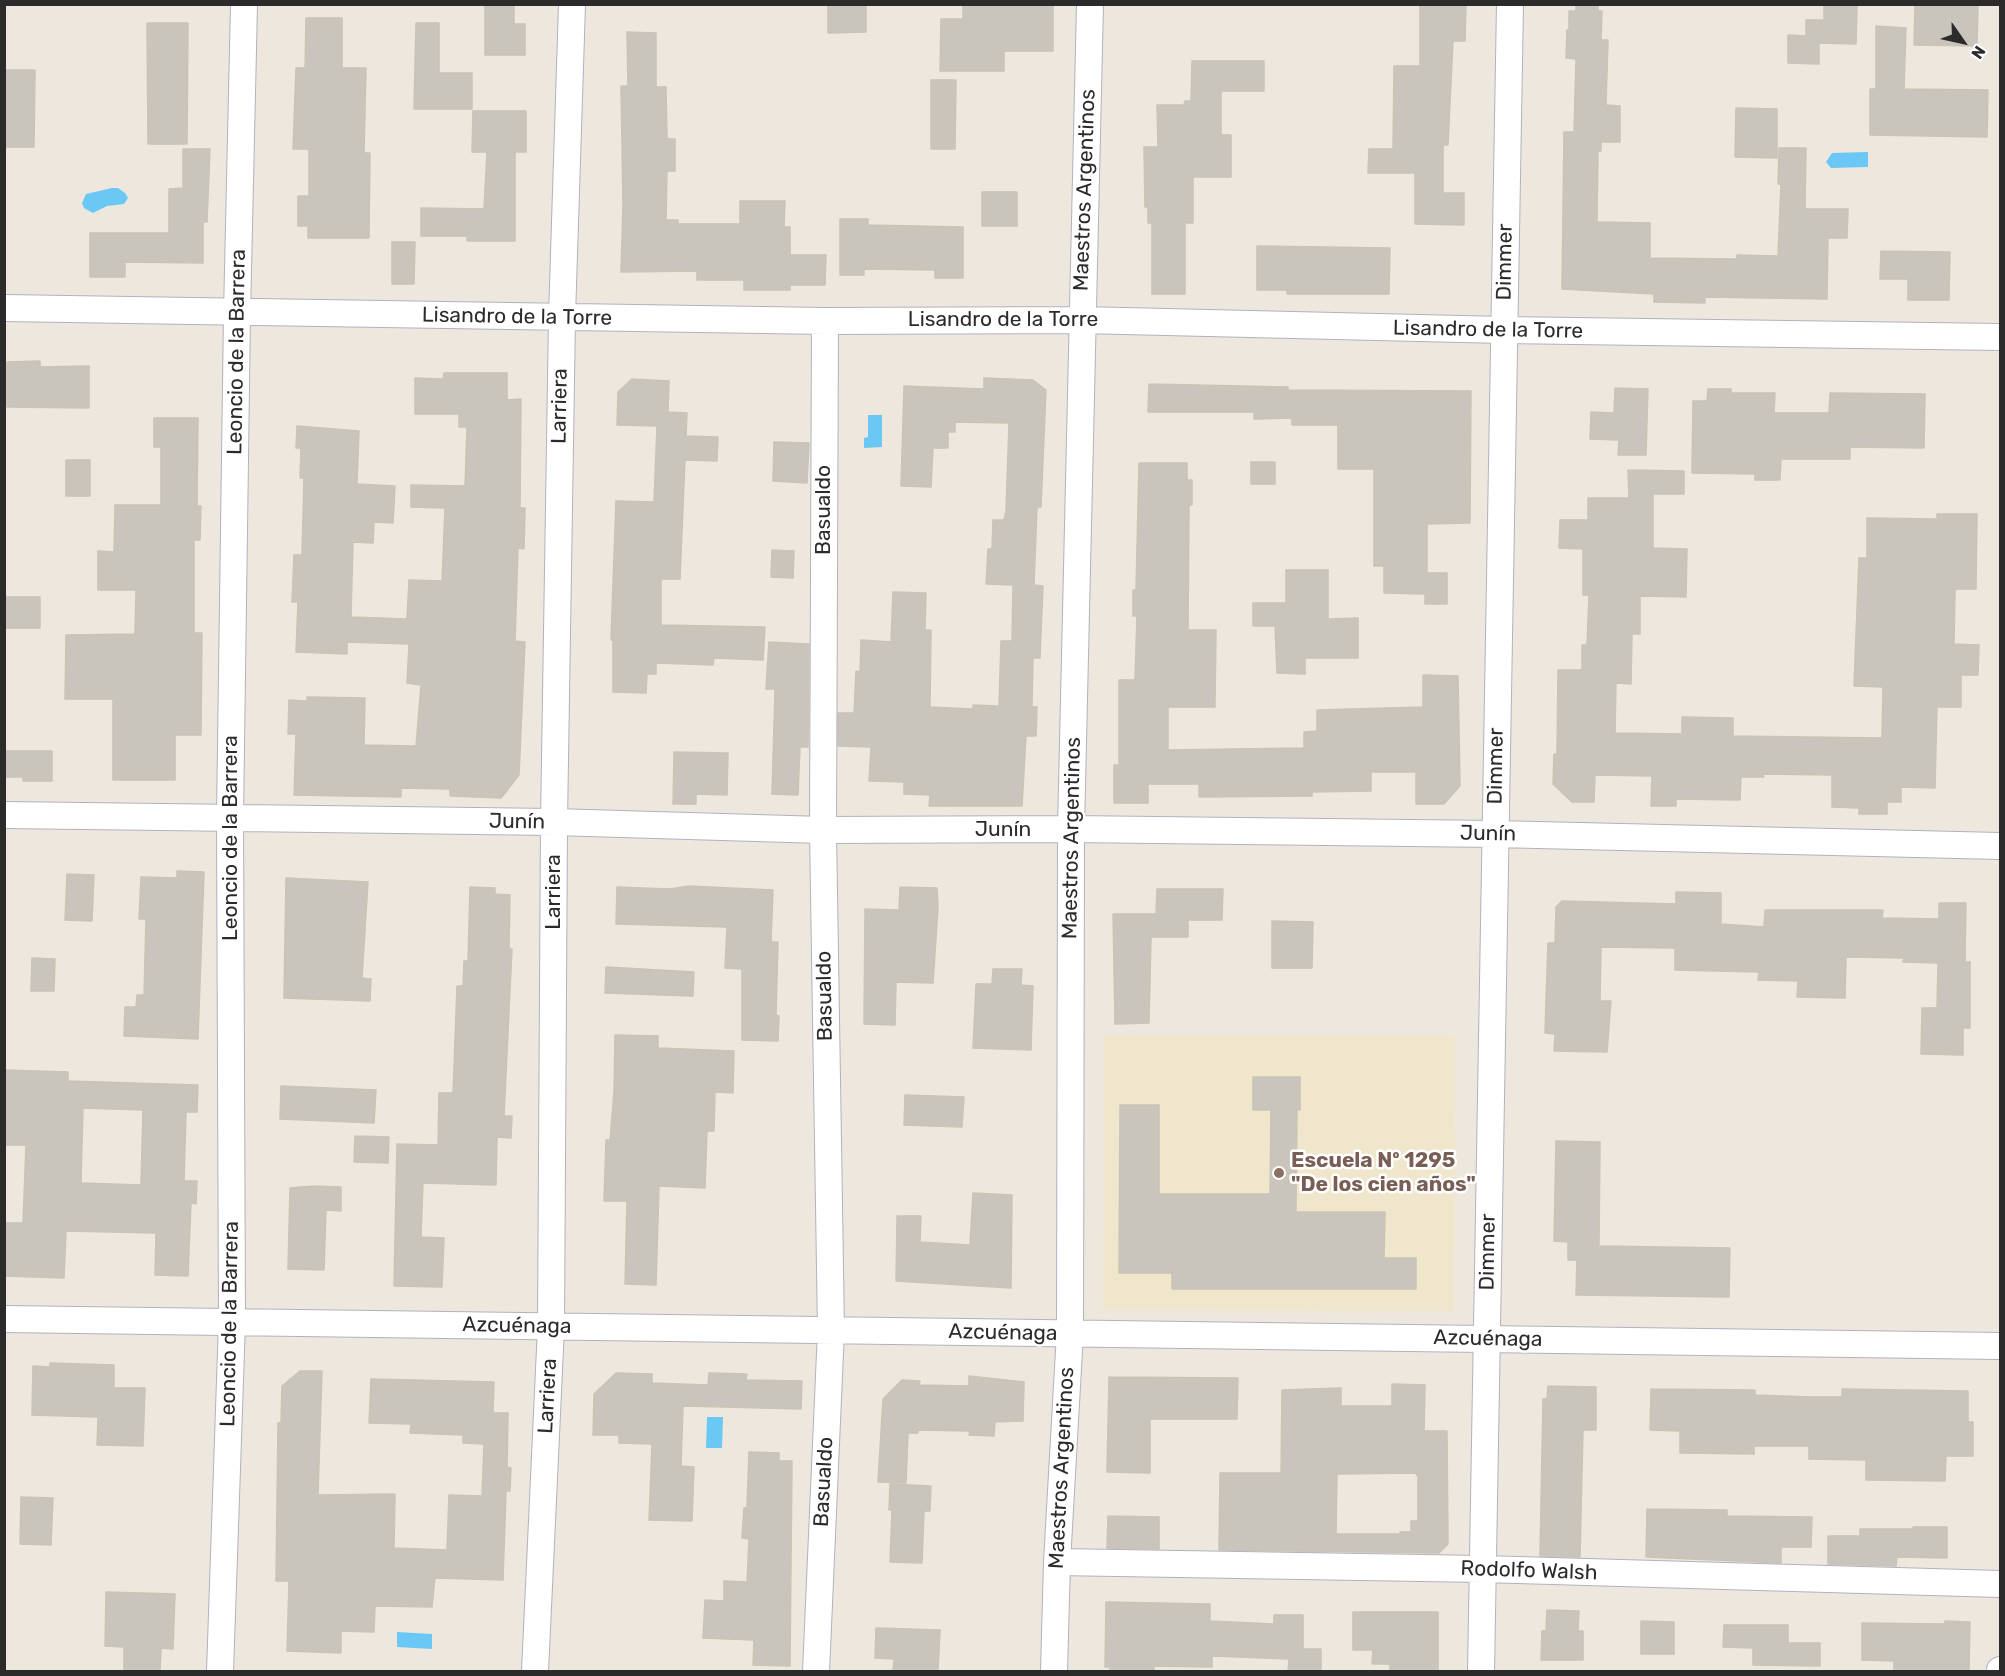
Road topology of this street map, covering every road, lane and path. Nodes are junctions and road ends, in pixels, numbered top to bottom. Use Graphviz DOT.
graph roads {
  1 [pos="244,4"];
  2 [pos="572,4"];
  3 [pos="1090,4"];
  4 [pos="1510,4"];
  5 [pos="4,308"];
  6 [pos="237,314"];
  7 [pos="562,317"];
  8 [pos="1081,320"];
  9 [pos="825,321"];
  10 [pos="1504,330"];
  11 [pos="2001,337"];
  12 [pos="4,815"];
  13 [pos="231,818"];
  14 [pos="554,822"];
  15 [pos="1071,829"];
  16 [pos="822,830"];
  17 [pos="1495,834"];
  18 [pos="2001,846"];
  19 [pos="4,1319"];
  20 [pos="232,1322"];
  21 [pos="551,1327"];
  22 [pos="831,1330"];
  23 [pos="1070,1334"];
  24 [pos="1486,1339"];
  25 [pos="2001,1346"];
  26 [pos="1057,1562"];
  27 [pos="1483,1569"];
  28 [pos="2001,1584"];
  29 [pos="220,1671"];
  30 [pos="535,1671"];
  31 [pos="816,1671"];
  32 [pos="1054,1671"];
  33 [pos="1481,1671"];
  1 -- 6 [label="street, Leoncio de la Barrera"];
  2 -- 7 [label="street, Larriera"];
  3 -- 8 [label="street, Maestros Argentinos"];
  4 -- 10 [label="street, Dimmer"];
  5 -- 6 [label="street, Lisandro de la Torre"];
  6 -- 7 [label="street, Lisandro de la Torre"];
  6 -- 13 [label="street, Leoncio de la Barrera"];
  7 -- 9 [label="street, Lisandro de la Torre"];
  7 -- 14 [label="street, Larriera"];
  8 -- 9 [label="street, Lisandro de la Torre"];
  8 -- 10 [label="street, Lisandro de la Torre"];
  8 -- 15 [label="street, Maestros Argentinos"];
  9 -- 16 [label="street, Basualdo"];
  10 -- 11 [label="street, Lisandro de la Torre"];
  10 -- 17 [label="street, Dimmer"];
  12 -- 13 [label="street, Junín"];
  13 -- 14 [label="street, Junín"];
  13 -- 20 [label="street, Leoncio de la Barrera"];
  14 -- 16 [label="street, Junín"];
  14 -- 21 [label="street, Larriera"];
  15 -- 16 [label="street, Junín"];
  15 -- 17 [label="street, Junín"];
  15 -- 23 [label="street, Maestros Argentinos"];
  16 -- 22 [label="street, Basualdo"];
  17 -- 18 [label="street, Junín"];
  17 -- 24 [label="street, Dimmer"];
  19 -- 20 [label="street, Azcuénaga"];
  20 -- 21 [label="street, Azcuénaga"];
  20 -- 29 [label="street, Leoncio de la Barrera"];
  21 -- 22 [label="street, Azcuénaga"];
  21 -- 30 [label="street, Larriera"];
  22 -- 23 [label="street, Azcuénaga"];
  22 -- 31 [label="street, Basualdo"];
  23 -- 24 [label="street, Azcuénaga"];
  23 -- 26 [label="street, Maestros Argentinos"];
  24 -- 25 [label="street, Azcuénaga"];
  24 -- 27 [label="street, Dimmer"];
  26 -- 27 [label="street, Rodolfo Walsh"];
  26 -- 32 [label="street, Maestros Argentinos"];
  27 -- 28 [label="street, Rodolfo Walsh"];
  27 -- 33 [label="street, Dimmer"];
}
